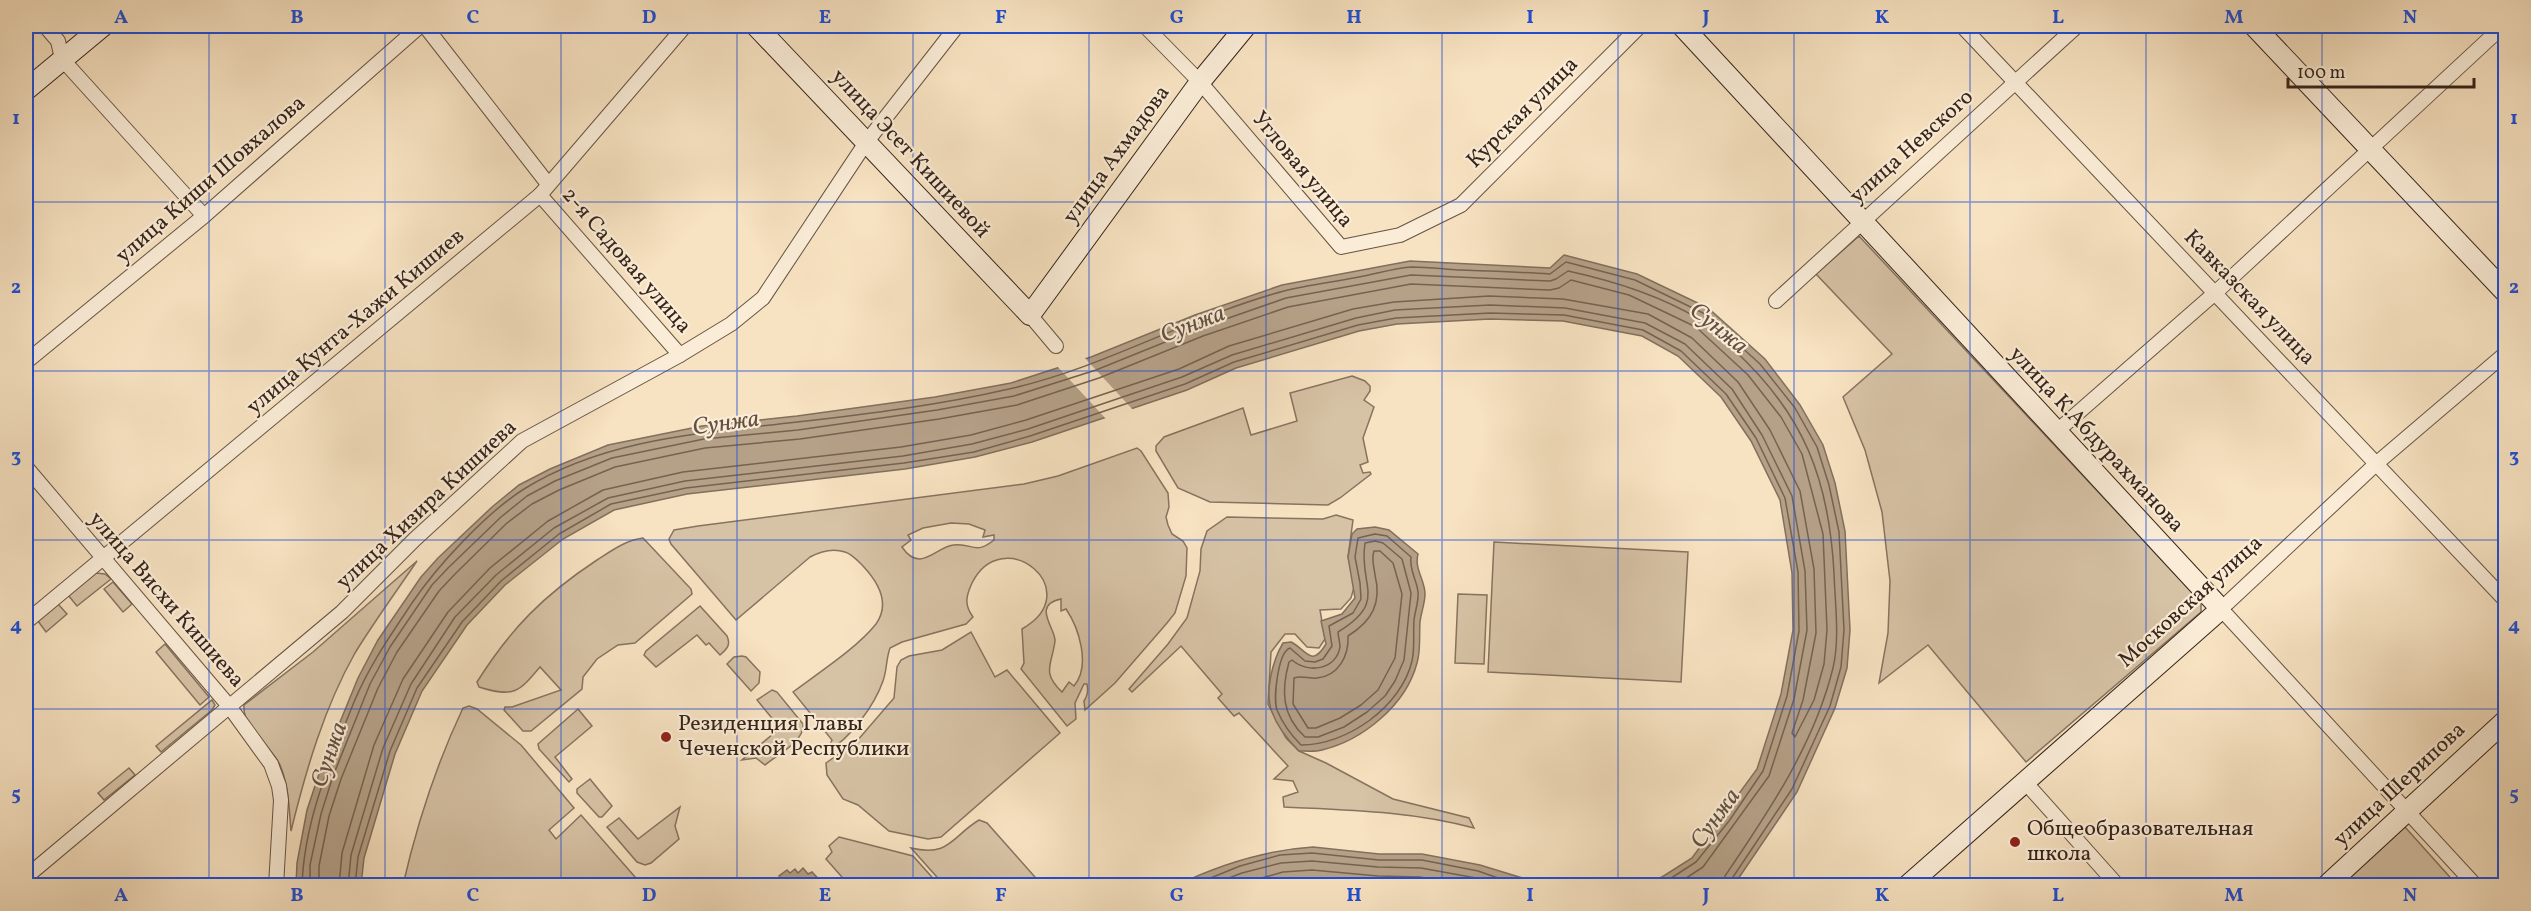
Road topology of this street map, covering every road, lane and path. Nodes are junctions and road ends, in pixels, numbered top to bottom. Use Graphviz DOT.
graph roads {
  1 [pos="45,26"];
  2 [pos="103,26"];
  3 [pos="423,26"];
  4 [pos="685,26"];
  5 [pos="756,26"];
  6 [pos="957,26"];
  7 [pos="1145,26"];
  8 [pos="1246,26"];
  9 [pos="1640,26"];
  10 [pos="1682,26"];
  11 [pos="1962,26"];
  12 [pos="2077,26"];
  13 [pos="2254,26"];
  14 [pos="2503,26"];
  15 [pos="62,59"];
  16 [pos="2016,81"];
  17 [pos="1200,82"];
  18 [pos="26,90"];
  19 [pos="865,144"];
  20 [pos="2370,151"];
  21 [pos="544,190"];
  22 [pos="1461,205"];
  23 [pos="204,216"];
  24 [pos="1862,222"];
  25 [pos="2215,293"];
  26 [pos="2505,293"];
  27 [pos="1776,301"];
  28 [pos="1030,315"];
  29 [pos="1056,346"];
  30 [pos="2505,353"];
  31 [pos="680,355"];
  32 [pos="26,362"];
  33 [pos="2056,432"];
  34 [pos="2377,463"];
  35 [pos="26,467"];
  36 [pos="102,559"];
  37 [pos="2505,601"];
  38 [pos="2221,609"];
  39 [pos="26,622"];
  40 [pos="229,706"];
  41 [pos="2505,720"];
  42 [pos="2025,782"];
  43 [pos="2407,812"];
  44 [pos="26,877"];
  45 [pos="276,885"];
  46 [pos="1907,885"];
  47 [pos="2118,885"];
  48 [pos="2326,885"];
  49 [pos="2476,885"];
  1 -- 15 [label="street"];
  2 -- 15 [label="street"];
  3 -- 21 [label="street, 2-я Садовая улица"];
  3 -- 23 [label="street, улица Киши Шовхалова"];
  4 -- 21 [label="street, улица Кунта-Хажи Кишиев"];
  5 -- 19 [label="street, улица Эсет Кишиевой"];
  6 -- 19 [label="street, улица Хизира Кишиева"];
  7 -- 17 [label="street, Угловая улица"];
  8 -- 17 [label="street, улица Ахмадова"];
  9 -- 22 [label="street, Курская улица"];
  10 -- 24 [label="street, улица К.Абдурахманова"];
  11 -- 16 [label="street, Кавказская улица"];
  12 -- 16 [label="street, улица Невского"];
  13 -- 20 [label="street"];
  14 -- 20 [label="street"];
  15 -- 18 [label="street"];
  15 -- 23 [label="street"];
  16 -- 24 [label="street, улица Невского"];
  16 -- 25 [label="street, Кавказская улица"];
  17 -- 22 [label="street, Угловая улица"];
  17 -- 28 [label="street, улица Ахмадова"];
  19 -- 28 [label="street, улица Эсет Кишиевой"];
  19 -- 31 [label="street, улица Хизира Кишиева"];
  20 -- 25 [label="street"];
  20 -- 26 [label="street"];
  21 -- 31 [label="street, 2-я Садовая улица"];
  21 -- 36 [label="street, улица Кунта-Хажи Кишиев"];
  23 -- 32 [label="street, улица Киши Шовхалова"];
  24 -- 27 [label="street, улица Невского"];
  24 -- 33 [label="street, улица К.Абдурахманова"];
  25 -- 33 [label="street"];
  25 -- 34 [label="street, Кавказская улица"];
  28 -- 29 [label="street"];
  30 -- 34 [label="street, Московская улица"];
  31 -- 40 [label="street, улица Хизира Кишиева"];
  33 -- 38 [label="street, улица К.Абдурахманова"];
  34 -- 37 [label="street, Кавказская улица"];
  34 -- 38 [label="street, Московская улица"];
  35 -- 36 [label="street, улица Висхи Кишиева"];
  36 -- 39 [label="street, улица Кунта-Хажи Кишиев"];
  36 -- 40 [label="street, улица Висхи Кишиева"];
  38 -- 42 [label="street, Московская улица"];
  38 -- 43 [label="street, улица К.Абдурахманова"];
  40 -- 44 [label="street, улица Хизира Кишиева"];
  40 -- 45 [label="street, улица Висхи Кишиева"];
  41 -- 43 [label="street, улица Шерипова"];
  42 -- 46 [label="street, Московская улица"];
  42 -- 47 [label="street"];
  43 -- 48 [label="street, улица Шерипова"];
  43 -- 49 [label="street, улица К.Абдурахманова"];
}
